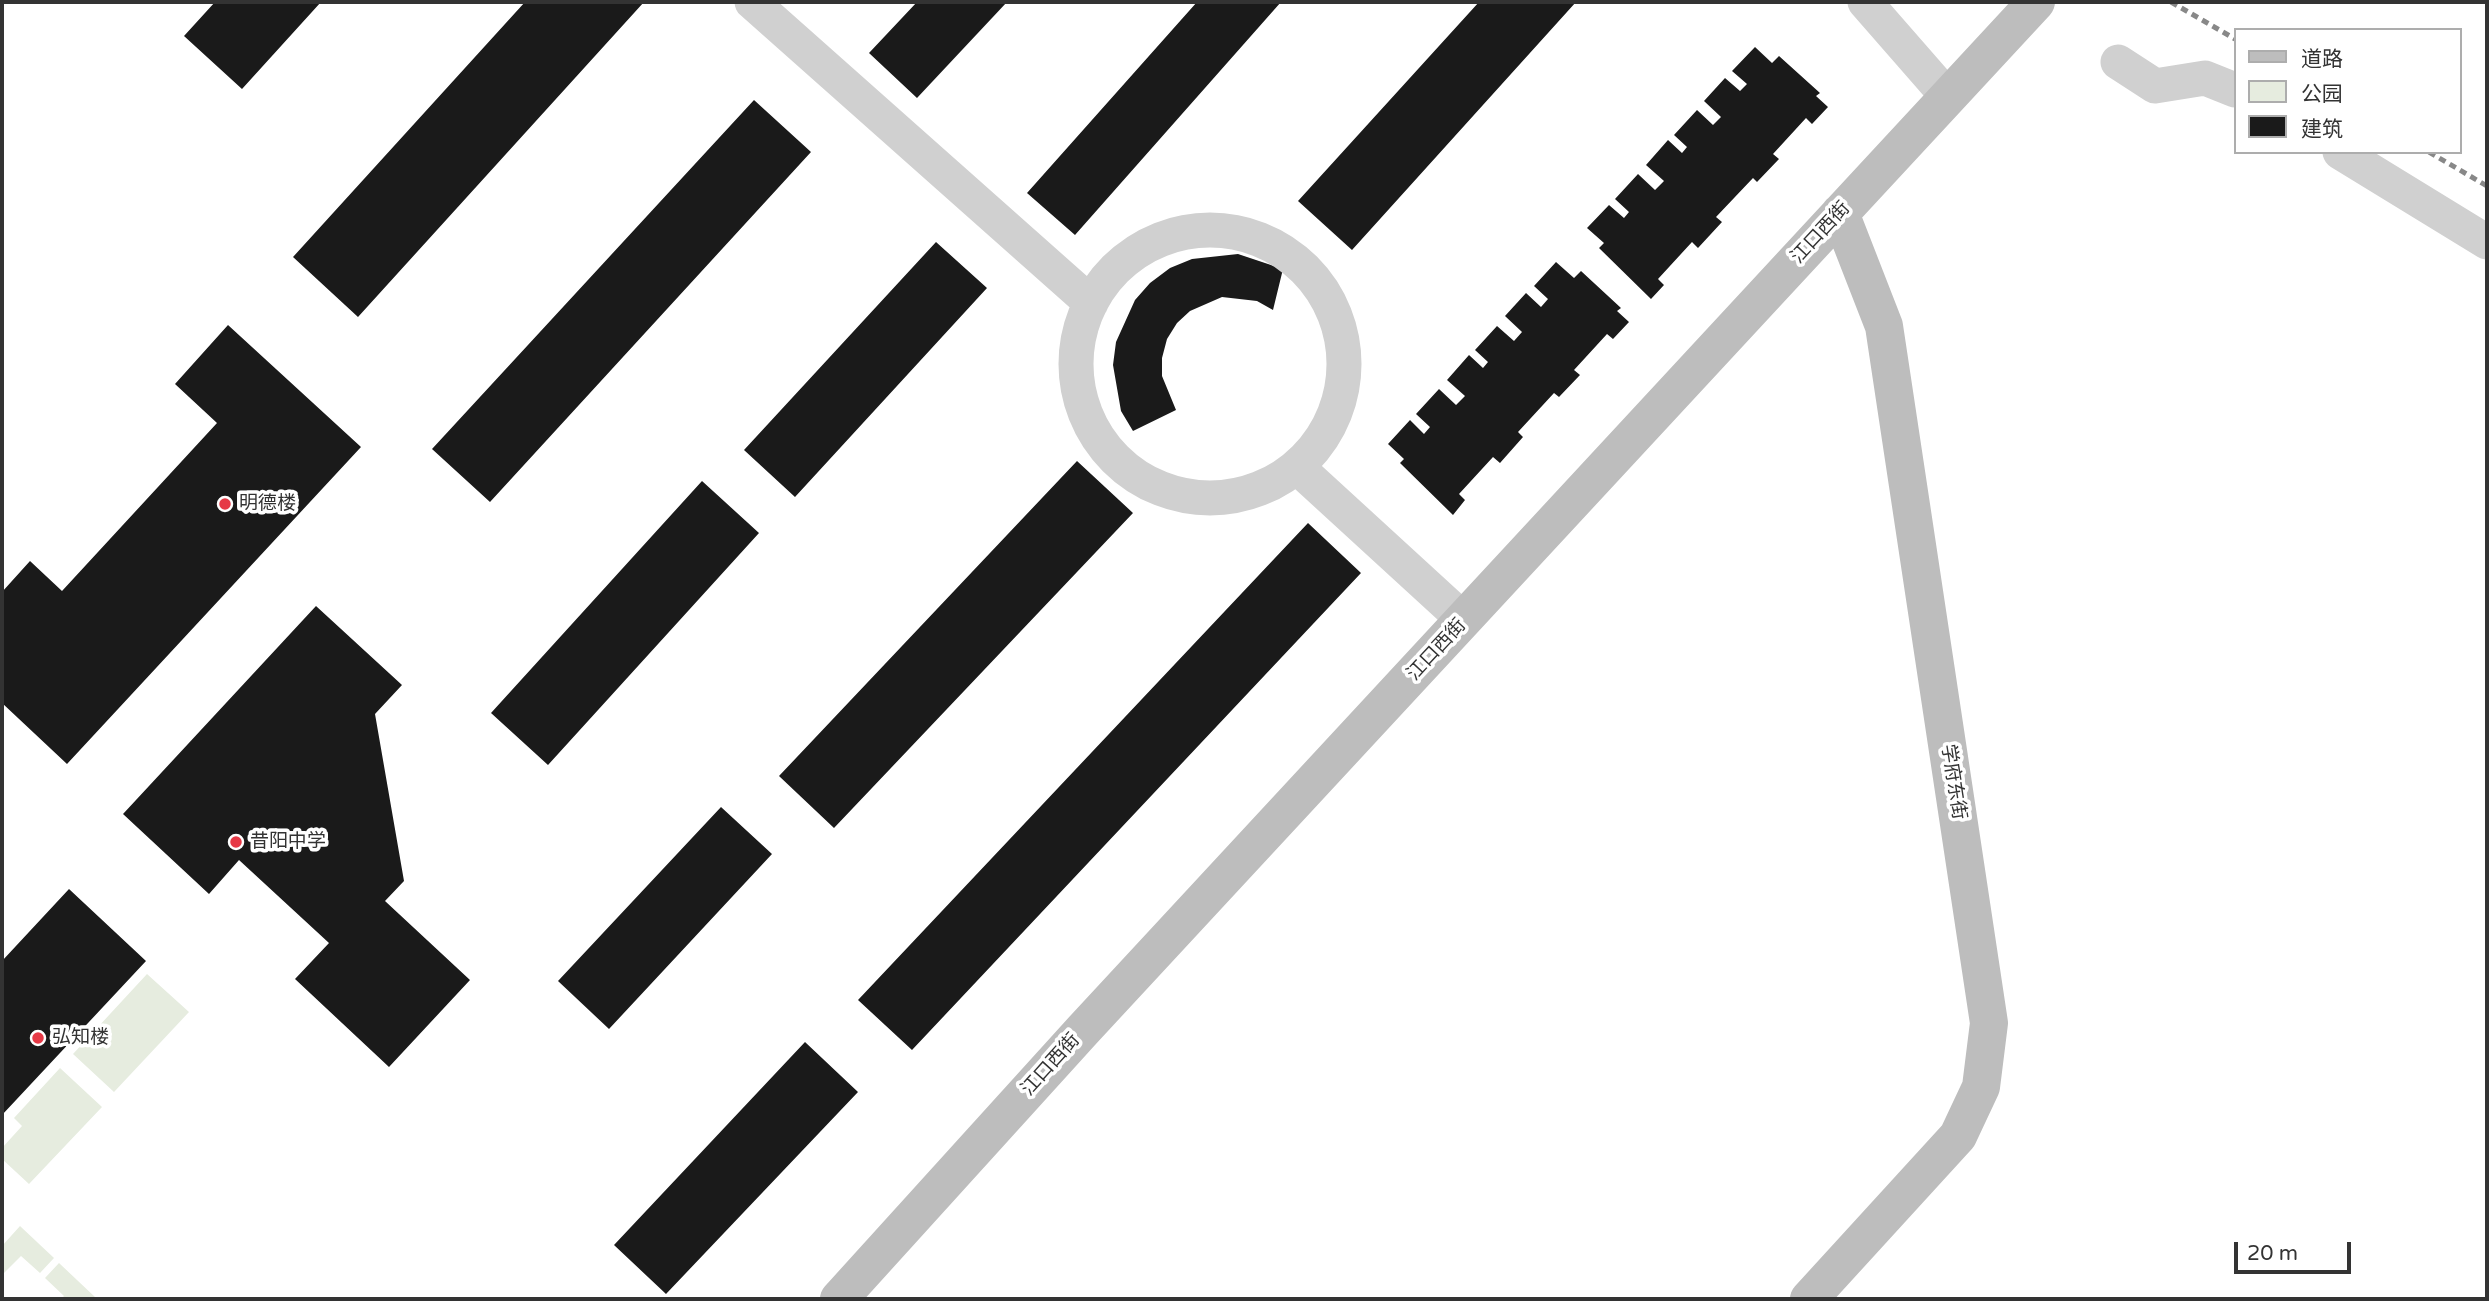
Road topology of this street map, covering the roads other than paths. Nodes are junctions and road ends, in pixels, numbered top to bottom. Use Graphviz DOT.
graph roads {
  1 [pos="752,2"];
  2 [pos="1865,2"];
  3 [pos="2036,2"];
  4 [pos="2118,62"];
  5 [pos="2234,90"];
  6 [pos="1948,97"];
  7 [pos="2343,154"];
  8 [pos="1840,213"];
  9 [pos="2487,242"];
  10 [pos="1091,303"];
  11 [pos="1297,467"];
  12 [pos="1464,620"];
  13 [pos="839,1299"];
  14 [pos="1809,1299"];
  1 -- 10 [label="street"];
  2 -- 6 [label="street"];
  3 -- 6 [label="main road, 江口西街"];
  4 -- 5 [label="street"];
  6 -- 8 [label="main road, 江口西街"];
  7 -- 9 [label="street"];
  8 -- 12 [label="main road, 江口西街"];
  8 -- 14 [label="main road, 学府东街"];
  10 -- 11 [label="street"];
  10 -- 11 [label="street"];
  11 -- 12 [label="street"];
  12 -- 13 [label="main road, 江口西街"];
}
